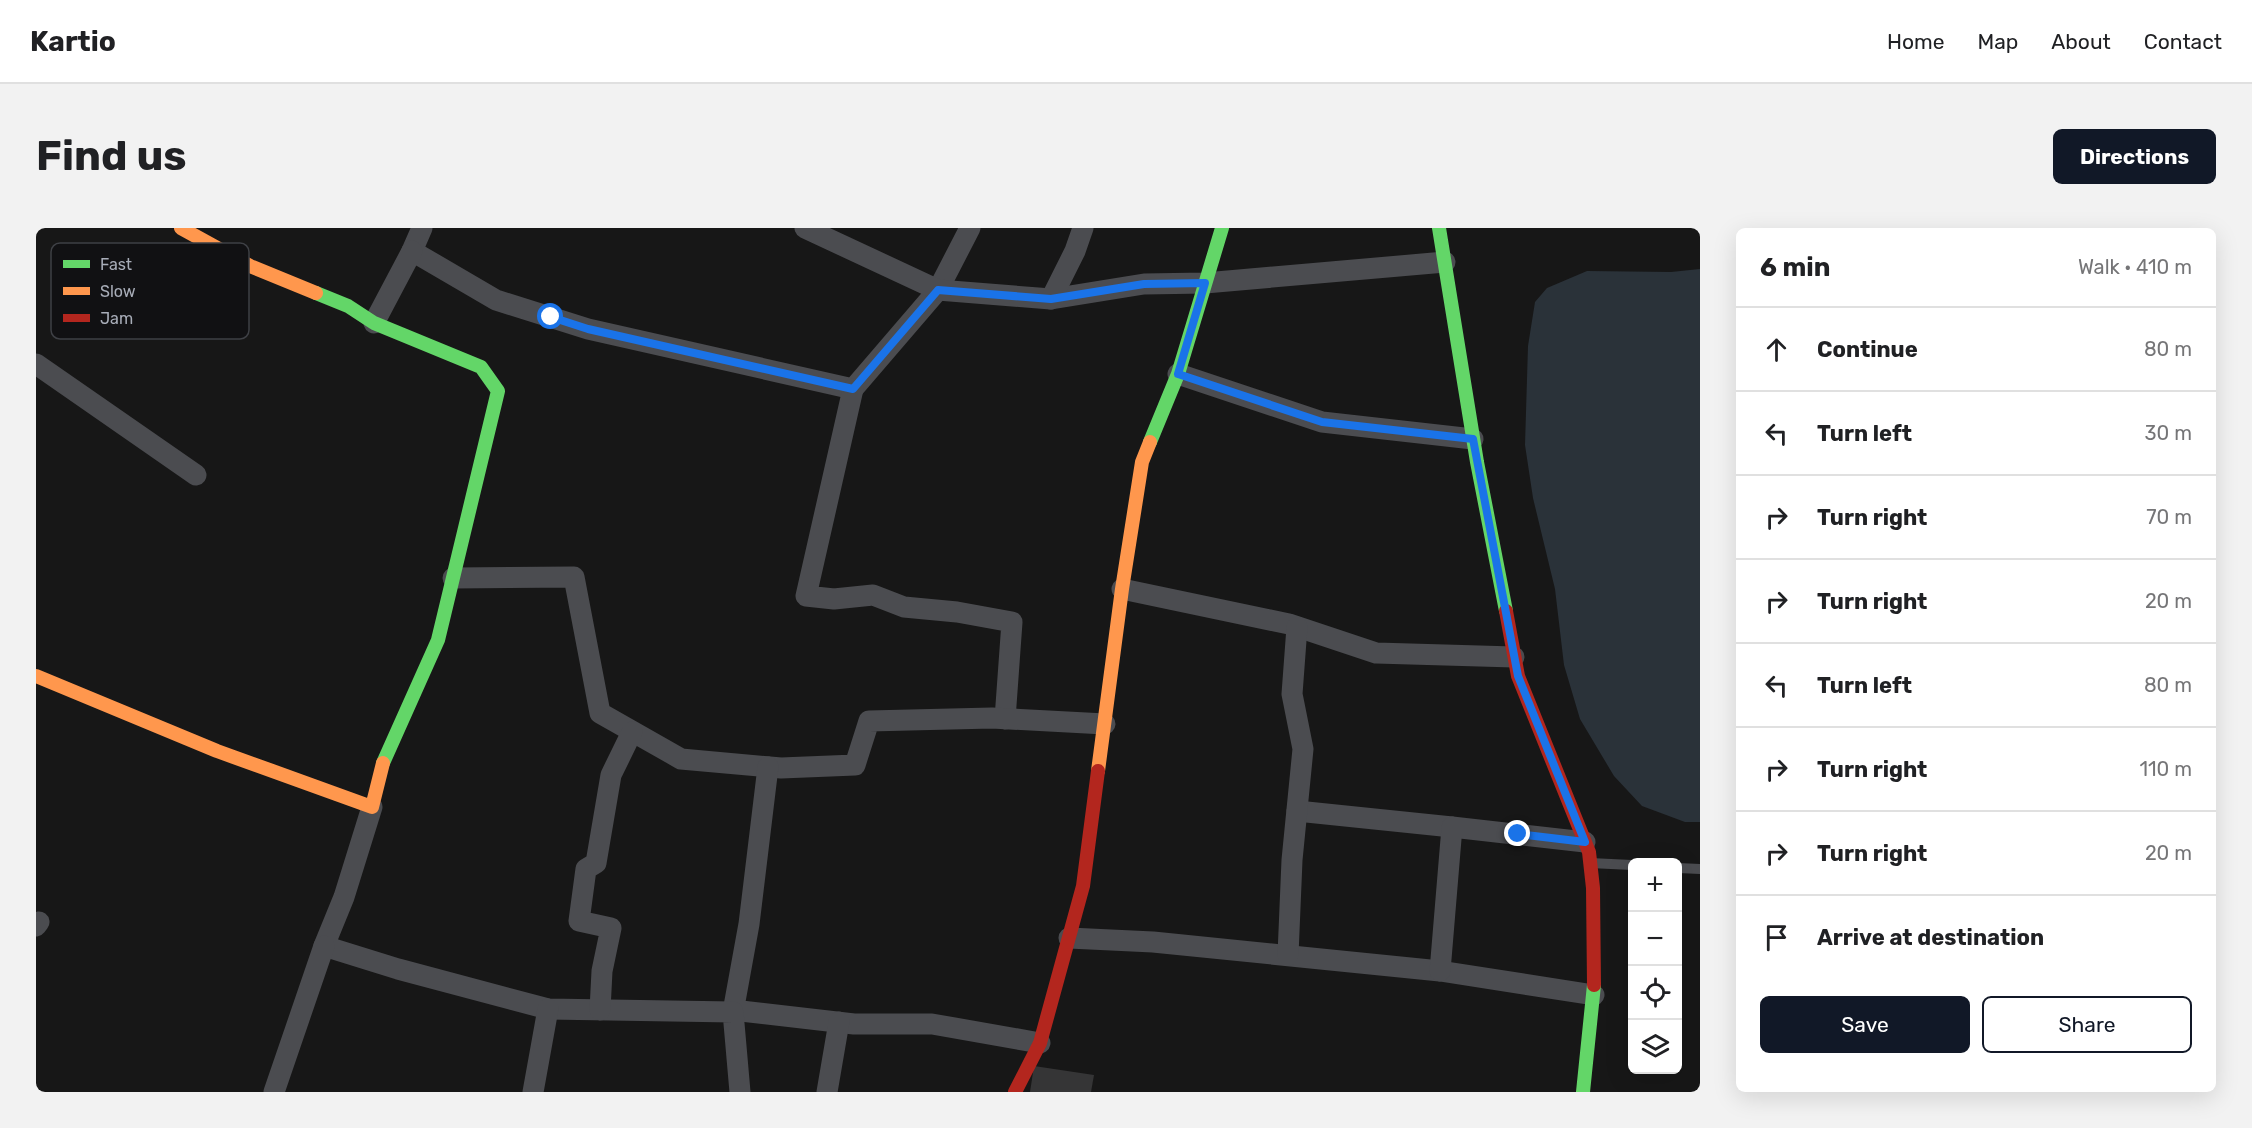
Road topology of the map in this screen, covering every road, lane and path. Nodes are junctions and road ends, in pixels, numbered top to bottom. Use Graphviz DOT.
graph roads {
  1 [pos="181,228"];
  2 [pos="422,228"];
  3 [pos="805,228"];
  4 [pos="970,228"];
  5 [pos="1083,228"];
  6 [pos="1222,228"];
  7 [pos="1439,228"];
  8 [pos="208,243"];
  9 [pos="412,251"];
  10 [pos="1445,262"];
  11 [pos="249,265"];
  12 [pos="1205,283"];
  13 [pos="938,290"];
  14 [pos="1051,299"];
  15 [pos="374,323"];
  16 [pos="36,364"];
  17 [pos="1178,374"];
  18 [pos="853,389"];
  19 [pos="1473,439"];
  20 [pos="195,475"];
  21 [pos="453,578"];
  22 [pos="1122,590"];
  23 [pos="1297,627"];
  24 [pos="1514,657"];
  25 [pos="36,676"];
  26 [pos="1005,719"];
  27 [pos="1106,724"];
  28 [pos="632,732"];
  29 [pos="768,767"];
  30 [pos="372,807"];
  31 [pos="1297,811"];
  32 [pos="1452,827"];
  33 [pos="1585,842"];
  34 [pos="1590,862"];
  35 [pos="1628,865"];
  36 [pos="1682,868"];
  37 [pos="1700,870"];
  38 [pos="1069,938"];
  39 [pos="324,946"];
  40 [pos="1288,955"];
  41 [pos="1440,971"];
  42 [pos="1594,994"];
  43 [pos="549,1009"];
  44 [pos="600,1010"];
  45 [pos="733,1012"];
  46 [pos="839,1022"];
  47 [pos="1040,1043"];
  48 [pos="274,1092"];
  49 [pos="533,1092"];
  50 [pos="740,1092"];
  51 [pos="827,1092"];
  52 [pos="1015,1092"];
  53 [pos="1583,1092"];
  1 -- 8 [label="street"];
  2 -- 9 [label="street"];
  3 -- 13 [label="street"];
  4 -- 13 [label="street"];
  5 -- 14 [label="street"];
  6 -- 12 [label="street"];
  7 -- 10 [label="street"];
  9 -- 15 [label="street"];
  9 -- 18 [label="street"];
  10 -- 12 [label="street"];
  10 -- 19 [label="street"];
  11 -- 15 [label="street"];
  12 -- 14 [label="street"];
  12 -- 17 [label="street"];
  13 -- 14 [label="street"];
  13 -- 18 [label="street"];
  15 -- 21 [label="street"];
  16 -- 20 [label="street"];
  17 -- 19 [label="street"];
  17 -- 22 [label="street"];
  18 -- 26 [label="street"];
  19 -- 24 [label="street"];
  21 -- 28 [label="street"];
  21 -- 30 [label="street"];
  22 -- 23 [label="street"];
  22 -- 27 [label="street"];
  23 -- 24 [label="street"];
  23 -- 31 [label="street"];
  24 -- 33 [label="street"];
  25 -- 30 [label="street"];
  26 -- 27 [label="street"];
  26 -- 29 [label="street"];
  27 -- 38 [label="street"];
  28 -- 29 [label="street"];
  28 -- 44 [label="street"];
  29 -- 45 [label="street"];
  30 -- 39 [label="street"];
  31 -- 32 [label="street"];
  31 -- 40 [label="street"];
  32 -- 33 [label="street"];
  32 -- 41 [label="street"];
  33 -- 34 [label="street"];
  34 -- 35 [label="lane"];
  34 -- 42 [label="street"];
  36 -- 37 [label="lane"];
  38 -- 40 [label="street"];
  38 -- 47 [label="street"];
  39 -- 43 [label="street"];
  39 -- 48 [label="street"];
  40 -- 41 [label="street"];
  41 -- 42 [label="street"];
  42 -- 53 [label="street"];
  43 -- 44 [label="street"];
  43 -- 49 [label="street"];
  44 -- 45 [label="street"];
  45 -- 46 [label="street"];
  45 -- 50 [label="street"];
  46 -- 47 [label="street"];
  46 -- 51 [label="street"];
  47 -- 52 [label="street"];
}
